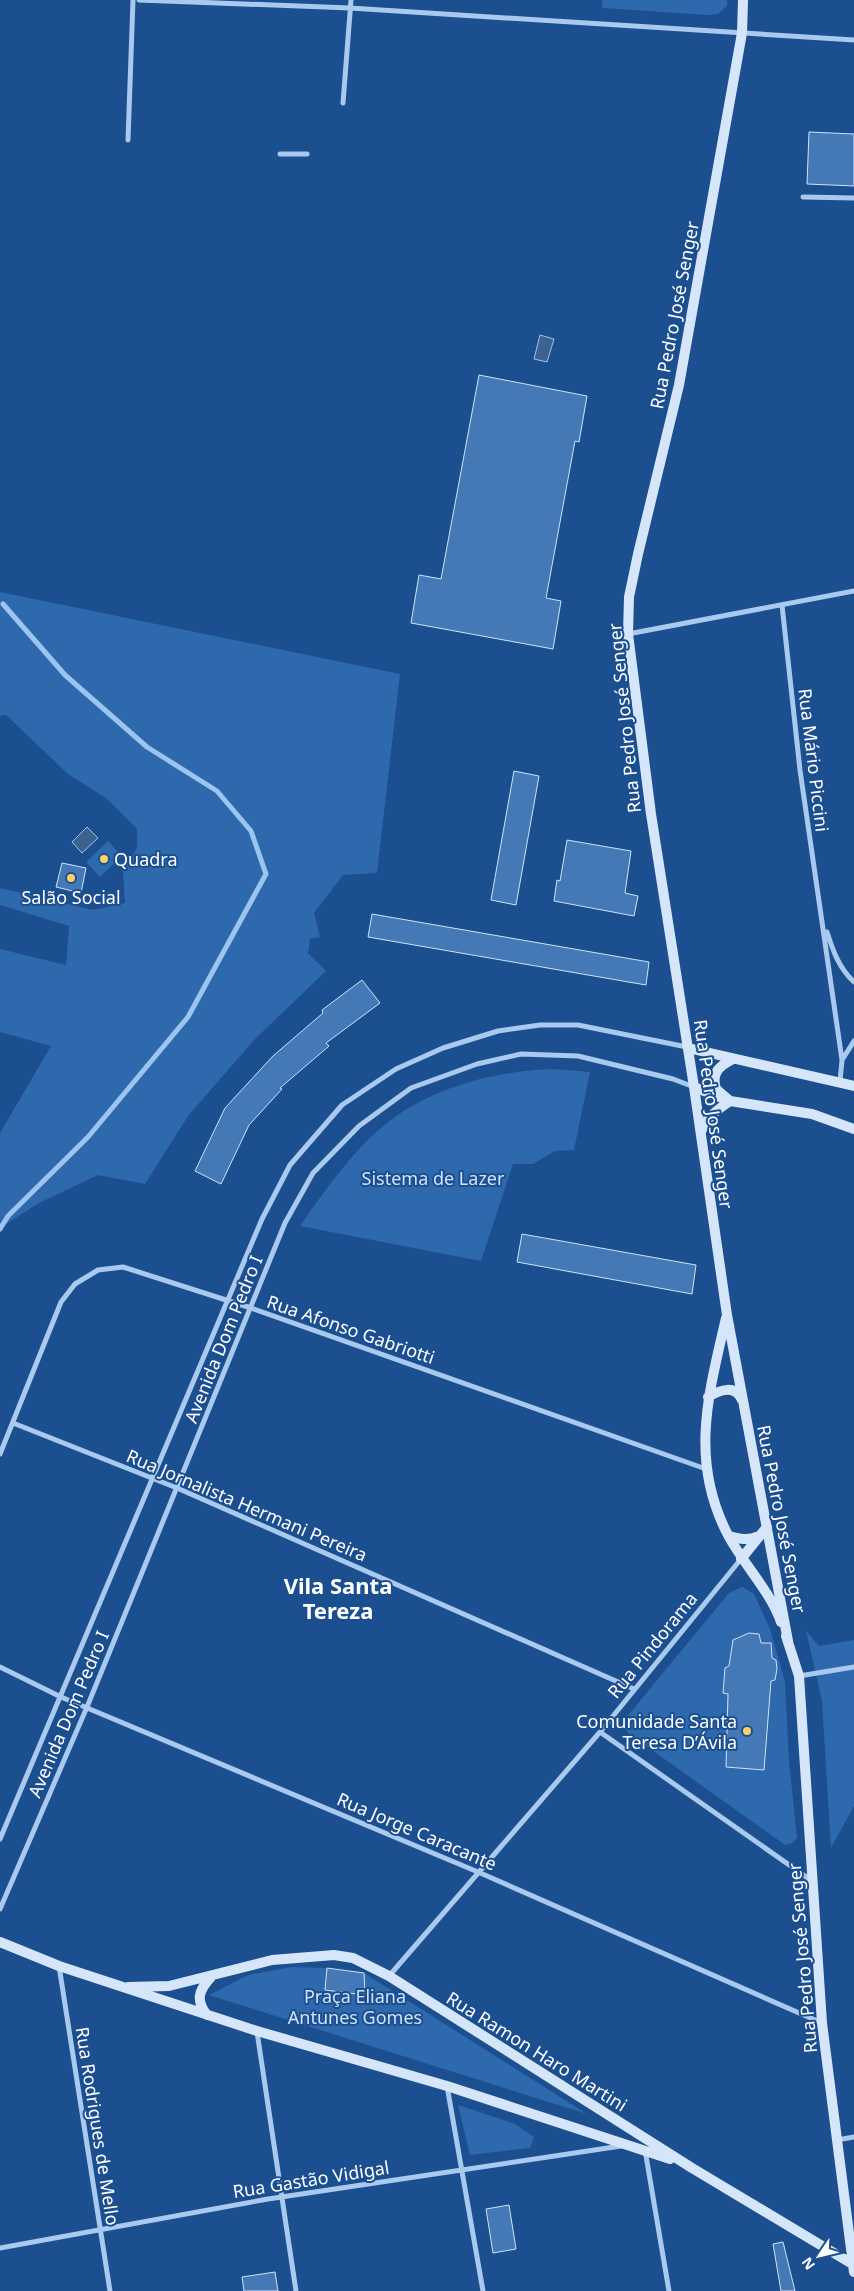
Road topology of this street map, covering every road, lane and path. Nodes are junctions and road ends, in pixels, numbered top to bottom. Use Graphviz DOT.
graph roads {
  1 [pos="133,0"];
  2 [pos="139,0"];
  3 [pos="351,0"];
  4 [pos="743,0"];
  5 [pos="350,8"];
  6 [pos="742,33"];
  7 [pos="854,40"];
  8 [pos="343,103"];
  9 [pos="128,140"];
  10 [pos="280,154"];
  11 [pos="307,154"];
  12 [pos="803,197"];
  13 [pos="854,198"];
  14 [pos="854,591"];
  15 [pos="782,605"];
  16 [pos="628,634"];
  17 [pos="822,917"];
  18 [pos="854,982"];
  19 [pos="854,1041"];
  20 [pos="688,1048"];
  21 [pos="733,1059"];
  22 [pos="842,1060"];
  23 [pos="840,1081"];
  24 [pos="854,1086"];
  25 [pos="694,1087"];
  26 [pos="730,1101"];
  27 [pos="854,1128"];
  28 [pos="701,1133"];
  29 [pos="227,1301"];
  30 [pos="250,1308"];
  31 [pos="727,1314"];
  32 [pos="708,1397"];
  33 [pos="744,1403"];
  34 [pos="13,1423"];
  35 [pos="0,1454"];
  36 [pos="706,1469"];
  37 [pos="152,1477"];
  38 [pos="177,1488"];
  39 [pos="767,1527"];
  40 [pos="728,1536"];
  41 [pos="758,1536"];
  42 [pos="741,1559"];
  43 [pos="788,1641"];
  44 [pos="0,1667"];
  45 [pos="854,1667"];
  46 [pos="799,1676"];
  47 [pos="634,1689"];
  48 [pos="61,1697"];
  49 [pos="86,1707"];
  50 [pos="600,1732"];
  51 [pos="0,1839"];
  52 [pos="478,1872"];
  53 [pos="812,1881"];
  54 [pos="0,1909"];
  55 [pos="0,1942"];
  56 [pos="59,1966"];
  57 [pos="212,1976"];
  58 [pos="390,1976"];
  59 [pos="128,1987"];
  60 [pos="207,2015"];
  61 [pos="822,2023"];
  62 [pos="257,2031"];
  63 [pos="447,2086"];
  64 [pos="854,2137"];
  65 [pos="837,2140"];
  66 [pos="627,2145"];
  67 [pos="645,2150"];
  68 [pos="462,2168"];
  69 [pos="692,2168"];
  70 [pos="282,2196"];
  71 [pos="100,2230"];
  72 [pos="0,2248"];
  73 [pos="854,2267"];
  74 [pos="110,2291"];
  75 [pos="296,2291"];
  76 [pos="484,2291"];
  77 [pos="669,2291"];
  1 -- 9 [label="street"];
  2 -- 5 [label="street"];
  3 -- 5 [label="street"];
  4 -- 6 [label="street, Rua Pedro José Senger"];
  5 -- 6 [label="street"];
  5 -- 8 [label="street"];
  6 -- 7 [label="street"];
  6 -- 16 [label="street, Rua Pedro José Senger"];
  10 -- 11 [label="street"];
  12 -- 13 [label="street"];
  14 -- 15 [label="street"];
  15 -- 16 [label="street"];
  15 -- 17 [label="street, Rua Mário Piccini"];
  16 -- 20 [label="street, Rua Pedro José Senger"];
  17 -- 18 [label="street, Rua Mário Piccini"];
  17 -- 22 [label="street, Rua Mário Piccini"];
  19 -- 22 [label="street"];
  20 -- 21 [label="street"];
  20 -- 25 [label="street, Rua Pedro José Senger"];
  20 -- 29 [label="street, Avenida Dom Pedro I"];
  21 -- 23 [label="street"];
  21 -- 26 [label="street"];
  22 -- 23 [label="street"];
  23 -- 24 [label="street"];
  25 -- 26 [label="street"];
  25 -- 28 [label="street, Rua Pedro José Senger"];
  25 -- 30 [label="street, Avenida Dom Pedro I"];
  26 -- 27 [label="street"];
  26 -- 28 [label="street"];
  28 -- 31 [label="street, Rua Pedro José Senger"];
  29 -- 30 [label="street, Rua Afonso Gabriotti"];
  29 -- 34 [label="street, Rua Afonso Gabriotti"];
  29 -- 37 [label="street, Avenida Dom Pedro I"];
  30 -- 36 [label="street, Rua Afonso Gabriotti"];
  30 -- 38 [label="street, Avenida Dom Pedro I"];
  31 -- 32 [label="street, Rua Pedro José Senger"];
  31 -- 33 [label="street, Rua Pedro José Senger"];
  32 -- 33 [label="street"];
  32 -- 36 [label="street, Rua Pedro José Senger"];
  33 -- 39 [label="street, Rua Pedro José Senger"];
  34 -- 35 [label="street"];
  34 -- 37 [label="street, Rua Jornalista Hermani Pereira"];
  36 -- 40 [label="street, Rua Pedro José Senger"];
  37 -- 38 [label="street, Rua Jornalista Hermani Pereira"];
  37 -- 48 [label="street, Avenida Dom Pedro I"];
  38 -- 47 [label="street, Rua Jornalista Hermani Pereira"];
  38 -- 49 [label="street, Avenida Dom Pedro I"];
  39 -- 41 [label="street"];
  39 -- 43 [label="street, Rua Pedro José Senger"];
  40 -- 41 [label="street"];
  40 -- 42 [label="street, Rua Pedro José Senger"];
  41 -- 42 [label="street"];
  42 -- 43 [label="street, Rua Pedro José Senger"];
  42 -- 47 [label="street, Rua Pindorama"];
  43 -- 46 [label="street, Rua Pedro José Senger"];
  44 -- 48 [label="street, Rua Jorge Caracante"];
  45 -- 46 [label="street"];
  46 -- 53 [label="street, Rua Pedro José Senger"];
  47 -- 50 [label="street, Rua Pindorama"];
  48 -- 49 [label="street, Rua Jorge Caracante"];
  48 -- 51 [label="street, Avenida Dom Pedro I"];
  49 -- 52 [label="street, Rua Jorge Caracante"];
  49 -- 54 [label="street, Avenida Dom Pedro I"];
  50 -- 52 [label="street, Rua Pindorama"];
  50 -- 53 [label="street"];
  52 -- 58 [label="street, Rua Pindorama"];
  52 -- 61 [label="street, Rua Jorge Caracante"];
  53 -- 61 [label="street, Rua Pedro José Senger"];
  55 -- 56 [label="street, Rua Ramon Haro Martini"];
  56 -- 59 [label="street, Rua Ramon Haro Martini"];
  56 -- 71 [label="street, Rua Rodrigues de Mello"];
  57 -- 58 [label="street, Rua Ramon Haro Martini"];
  57 -- 59 [label="street, Rua Ramon Haro Martini"];
  57 -- 60 [label="street"];
  58 -- 69 [label="street, Rua Ramon Haro Martini"];
  59 -- 60 [label="street, Rua Ramon Haro Martini"];
  60 -- 62 [label="street, Rua Ramon Haro Martini"];
  61 -- 65 [label="street, Rua Pedro José Senger"];
  62 -- 63 [label="street, Rua Ramon Haro Martini"];
  62 -- 70 [label="street"];
  63 -- 66 [label="street, Rua Ramon Haro Martini"];
  63 -- 68 [label="street"];
  64 -- 65 [label="street"];
  65 -- 73 [label="street, Rua Pedro José Senger"];
  66 -- 67 [label="street, Rua Ramon Haro Martini"];
  66 -- 68 [label="street, Rua Gastão Vidigal"];
  67 -- 69 [label="street, Rua Ramon Haro Martini"];
  67 -- 77 [label="street"];
  68 -- 70 [label="street, Rua Gastão Vidigal"];
  68 -- 76 [label="street"];
  69 -- 73 [label="street, Rua Ramon Haro Martini"];
  70 -- 71 [label="street, Rua Gastão Vidigal"];
  70 -- 75 [label="street"];
  71 -- 72 [label="street, Rua Gastão Vidigal"];
  71 -- 74 [label="street, Rua Rodrigues de Mello"];
}
